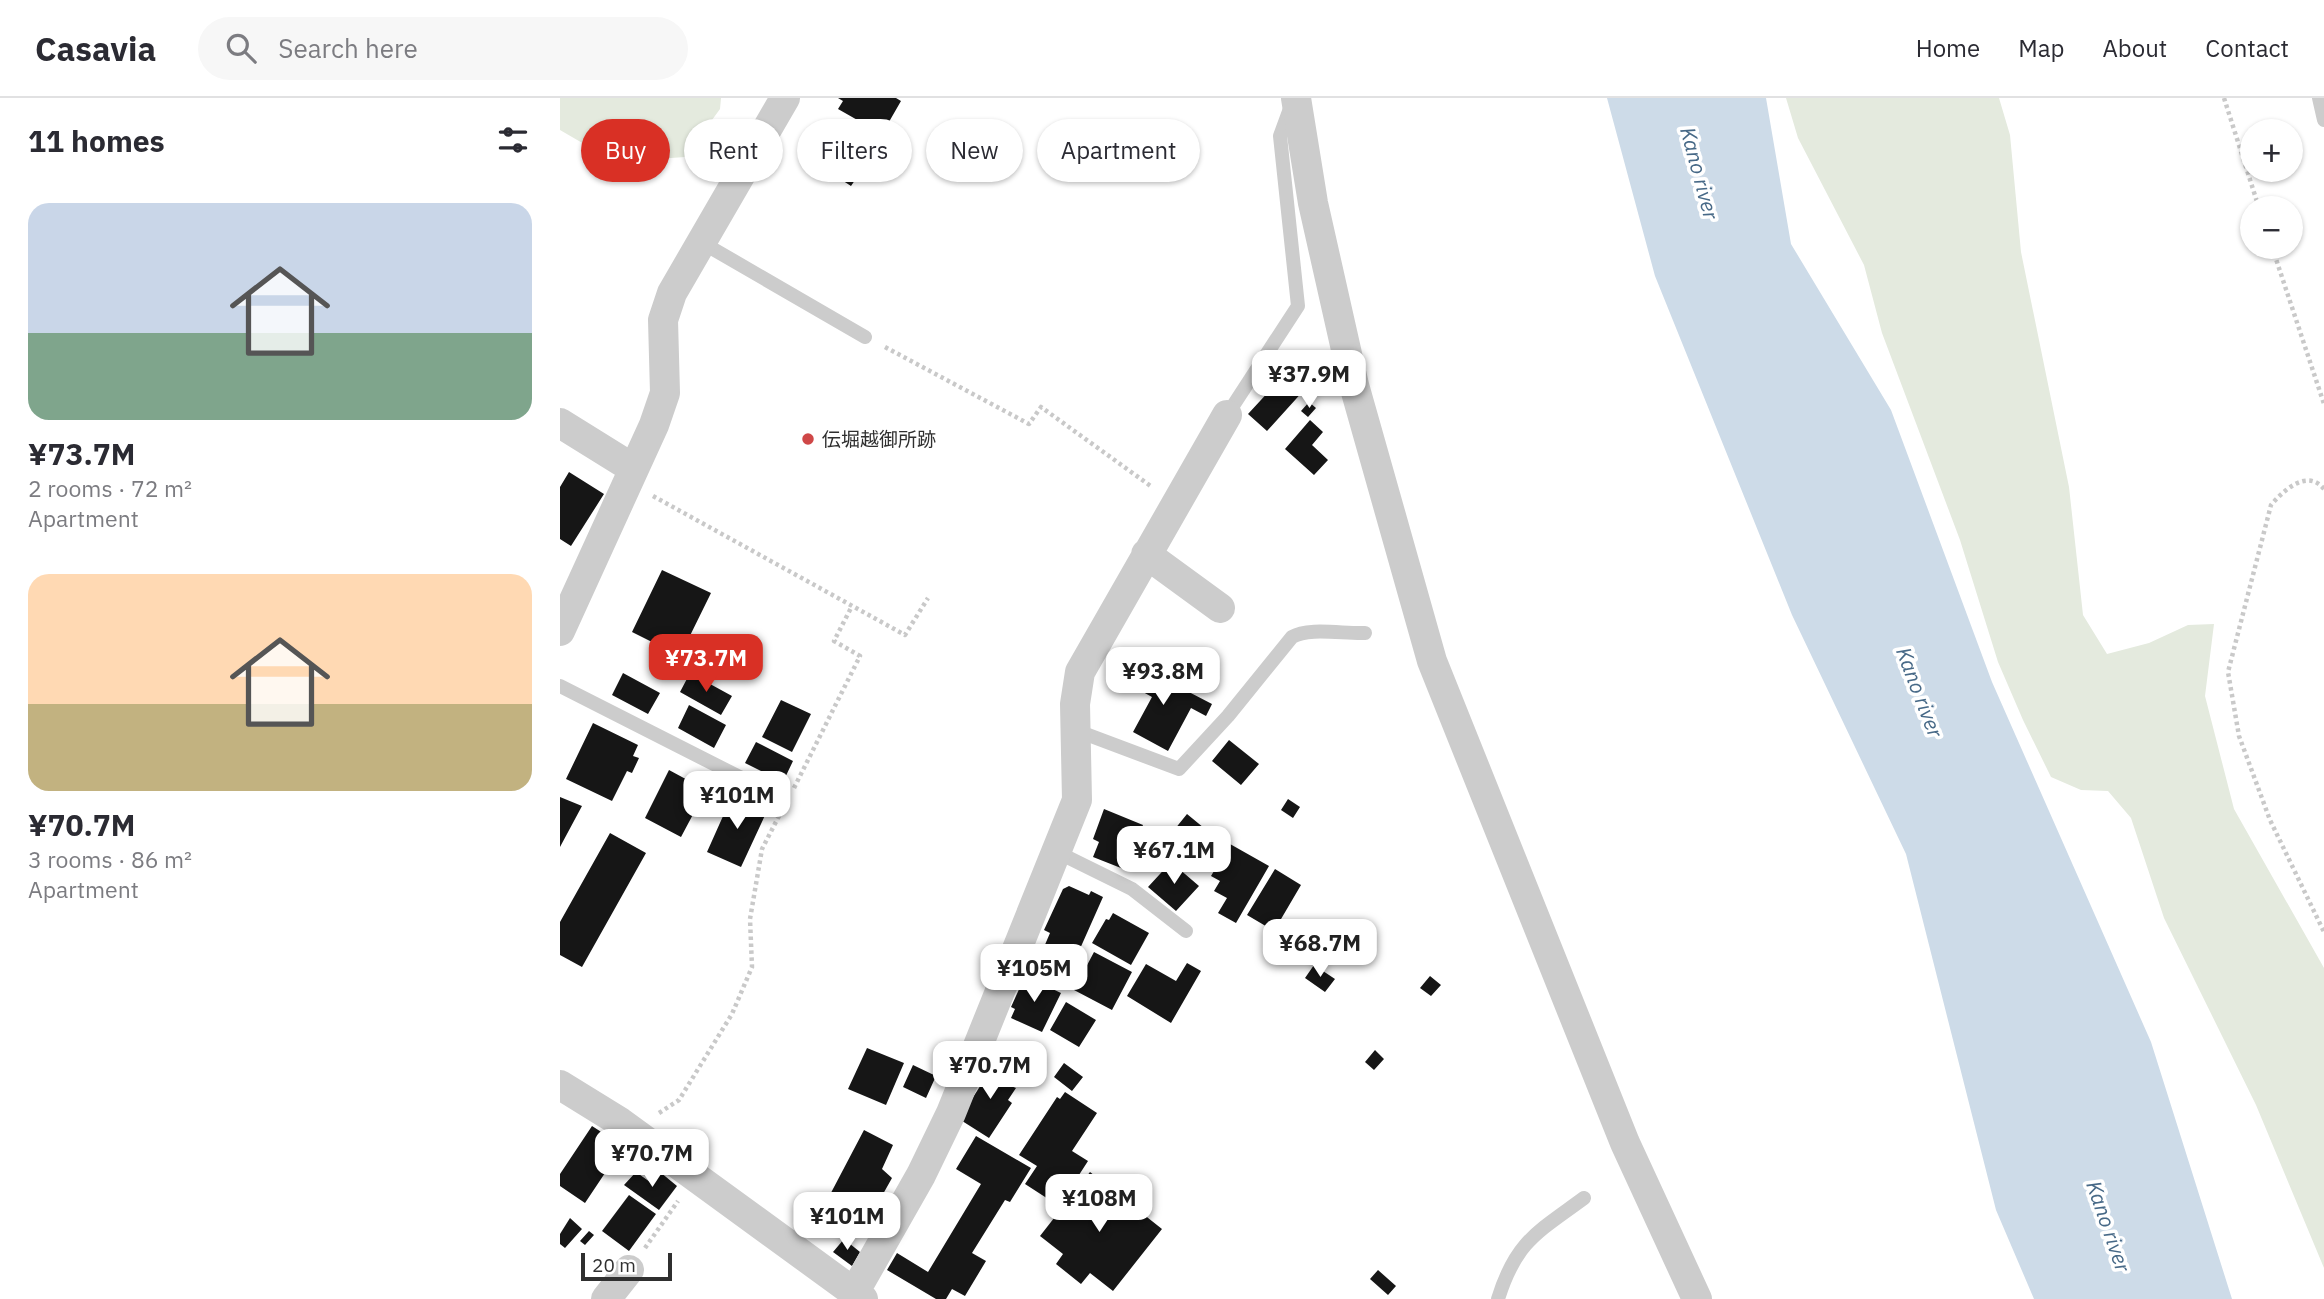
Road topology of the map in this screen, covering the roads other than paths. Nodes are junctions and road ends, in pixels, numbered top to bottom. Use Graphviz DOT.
graph roads {
  1 [pos="785,98"];
  2 [pos="1295,98"];
  3 [pos="2319,98"];
  4 [pos="2324,120"];
  5 [pos="701,242"];
  6 [pos="865,337"];
  7 [pos="1227,415"];
  8 [pos="560,423"];
  9 [pos="631,476"];
  10 [pos="1146,554"];
  11 [pos="1220,608"];
  12 [pos="560,631"];
  13 [pos="1365,633"];
  14 [pos="560,686"];
  15 [pos="1075,730"];
  16 [pos="771,793"];
  17 [pos="1057,852"];
  18 [pos="1186,931"];
  19 [pos="560,1084"];
  20 [pos="1584,1198"];
  21 [pos="629,1270"];
  22 [pos="858,1296"];
  23 [pos="606,1299"];
  24 [pos="1498,1299"];
  25 [pos="1697,1299"];
  1 -- 5 [label="street"];
  2 -- 7 [label="lane"];
  2 -- 25 [label="street"];
  3 -- 4 [label="lane"];
  5 -- 6 [label="lane"];
  5 -- 9 [label="street"];
  7 -- 10 [label="street"];
  8 -- 9 [label="street"];
  9 -- 12 [label="street"];
  10 -- 11 [label="street"];
  10 -- 15 [label="street"];
  13 -- 15 [label="lane"];
  14 -- 16 [label="lane"];
  15 -- 17 [label="street"];
  17 -- 18 [label="lane"];
  17 -- 22 [label="street"];
  19 -- 22 [label="street"];
  20 -- 24 [label="lane"];
  21 -- 23 [label="street"];
}
